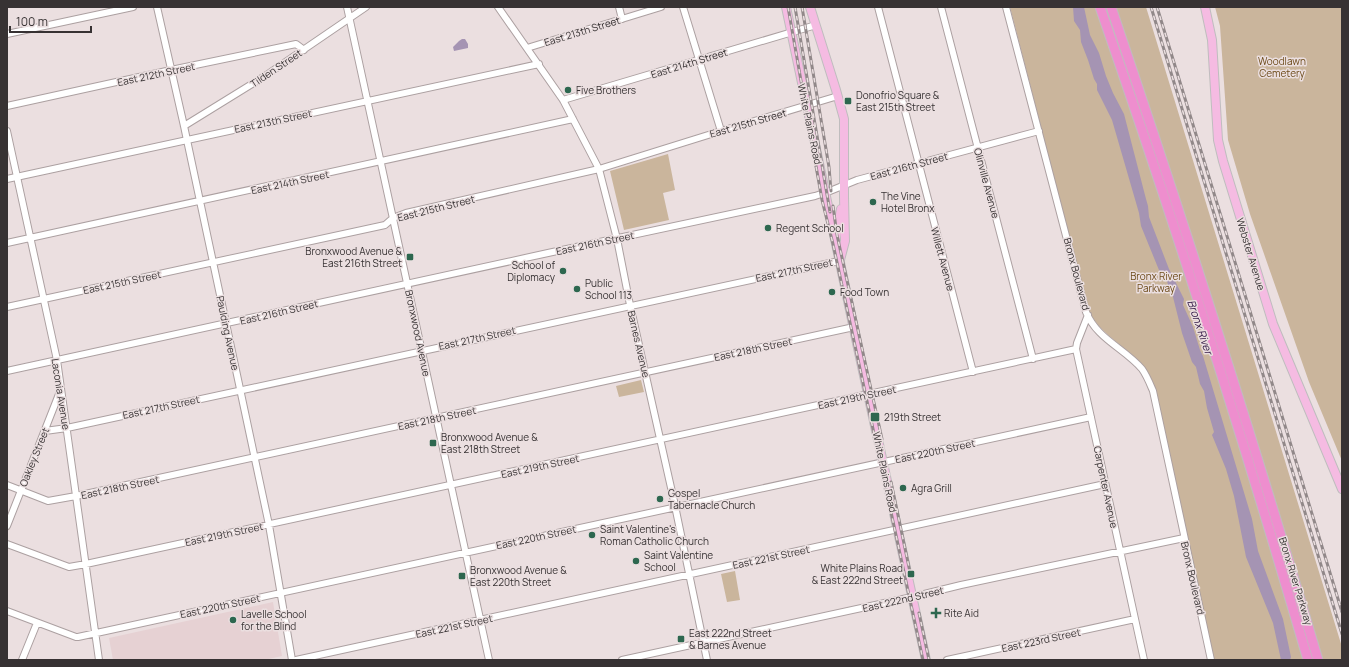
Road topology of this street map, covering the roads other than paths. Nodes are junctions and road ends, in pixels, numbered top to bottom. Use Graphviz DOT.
graph roads {
  1 [pos="133,7"];
  2 [pos="157,7"];
  3 [pos="347,7"];
  4 [pos="366,7"];
  5 [pos="498,7"];
  6 [pos="618,7"];
  7 [pos="661,7"];
  8 [pos="683,7"];
  9 [pos="786,7"];
  10 [pos="810,7"];
  11 [pos="878,7"];
  12 [pos="941,7"];
  13 [pos="1006,7"];
  14 [pos="1100,7"];
  15 [pos="1111,7"];
  16 [pos="1205,7"];
  17 [pos="350,18"];
  18 [pos="622,19"];
  19 [pos="816,25"];
  20 [pos="791,33"];
  21 [pos="7,34"];
  22 [pos="526,48"];
  23 [pos="304,50"];
  24 [pos="699,60"];
  25 [pos="539,64"];
  26 [pos="171,70"];
  27 [pos="838,96"];
  28 [pos="563,100"];
  29 [pos="368,101"];
  30 [pos="7,106"];
  31 [pos="806,106"];
  32 [pos="573,120"];
  33 [pos="184,126"];
  34 [pos="721,131"];
  35 [pos="1039,131"];
  36 [pos="7,132"];
  37 [pos="186,140"];
  38 [pos="978,147"];
  39 [pos="381,162"];
  40 [pos="918,164"];
  41 [pos="599,169"];
  42 [pos="17,177"];
  43 [pos="7,179"];
  44 [pos="844,185"];
  45 [pos="825,193"];
  46 [pos="844,198"];
  47 [pos="200,201"];
  48 [pos="393,218"];
  49 [pos="30,238"];
  50 [pos="617,239"];
  51 [pos="835,242"];
  52 [pos="7,243"];
  53 [pos="839,260"];
  54 [pos="213,262"];
  55 [pos="407,284"];
  56 [pos="43,299"];
  57 [pos="630,305"];
  58 [pos="7,307"];
  59 [pos="1088,315"];
  60 [pos="226,324"];
  61 [pos="854,327"];
  62 [pos="1076,349"];
  63 [pos="422,350"];
  64 [pos="1033,359"];
  65 [pos="57,360"];
  66 [pos="7,371"];
  67 [pos="973,372"];
  68 [pos="646,373"];
  69 [pos="61,389"];
  70 [pos="240,390"];
  71 [pos="868,395"];
  72 [pos="1091,417"];
  73 [pos="436,418"];
  74 [pos="67,428"];
  75 [pos="45,431"];
  76 [pos="660,440"];
  77 [pos="255,458"];
  78 [pos="883,462"];
  79 [pos="1105,484"];
  80 [pos="7,485"];
  81 [pos="451,485"];
  82 [pos="1342,489"];
  83 [pos="21,491"];
  84 [pos="76,496"];
  85 [pos="675,507"];
  86 [pos="269,524"];
  87 [pos="7,526"];
  88 [pos="898,530"];
  89 [pos="1184,538"];
  90 [pos="7,544"];
  91 [pos="466,552"];
  92 [pos="1120,552"];
  93 [pos="86,564"];
  94 [pos="690,574"];
  95 [pos="281,592"];
  96 [pos="912,597"];
  97 [pos="7,611"];
  98 [pos="1135,619"];
  99 [pos="480,620"];
  100 [pos="37,623"];
  101 [pos="96,633"];
  102 [pos="704,642"];
  103 [pos="22,660"];
  104 [pos="99,660"];
  105 [pos="292,660"];
  106 [pos="296,660"];
  107 [pos="489,660"];
  108 [pos="622,660"];
  109 [pos="707,660"];
  110 [pos="926,660"];
  111 [pos="947,660"];
  112 [pos="1144,660"];
  113 [pos="1211,660"];
  114 [pos="1308,660"];
  115 [pos="1318,660"];
  1 -- 21 [label="street"];
  2 -- 26 [label="street, Paulding Avenue"];
  3 -- 17 [label="street, Bronxwood Avenue"];
  4 -- 17 [label="street, Tilden Street"];
  5 -- 22 [label="street, Barnes Avenue"];
  6 -- 18 [label="street"];
  7 -- 18 [label="street, East 213th Street"];
  8 -- 24 [label="street"];
  9 -- 20 [label="main road, White Plains Road"];
  10 -- 19 [label="main road, White Plains Road"];
  11 -- 40 [label="street, Willett Avenue"];
  12 -- 38 [label="street, Olinville Avenue"];
  13 -- 35 [label="street, Bronx Boulevard"];
  14 -- 114 [label="highway, Bronx River Parkway"];
  15 -- 115 [label="highway, Bronx River Parkway"];
  16 -- 82 [label="main road, Webster Avenue"];
  17 -- 23 [label="street, Tilden Street"];
  17 -- 29 [label="street, Bronxwood Avenue"];
  18 -- 22 [label="street, East 213th Street"];
  19 -- 20 [label="street, East 214th Street"];
  19 -- 27 [label="main road, White Plains Road"];
  20 -- 24 [label="street, East 214th Street"];
  20 -- 31 [label="main road, White Plains Road"];
  22 -- 25 [label="street, Barnes Avenue"];
  23 -- 26 [label="street, East 212th Street"];
  23 -- 33 [label="street, Tilden Street"];
  24 -- 28 [label="street, East 214th Street"];
  24 -- 34 [label="street"];
  25 -- 28 [label="street, Barnes Avenue"];
  25 -- 29 [label="street, East 213th Street"];
  26 -- 30 [label="street, East 212th Street"];
  26 -- 33 [label="street, Paulding Avenue"];
  27 -- 31 [label="street, East 215th Street"];
  27 -- 44 [label="main road, White Plains Road"];
  28 -- 32 [label="street, Barnes Avenue"];
  29 -- 37 [label="street, East 213th Street"];
  29 -- 39 [label="street, Bronxwood Avenue"];
  31 -- 34 [label="street, East 215th Street"];
  31 -- 45 [label="main road, White Plains Road"];
  32 -- 39 [label="street, East 214th Street"];
  32 -- 41 [label="street, Barnes Avenue"];
  33 -- 37 [label="street, Paulding Avenue"];
  34 -- 41 [label="street, East 215th Street"];
  35 -- 38 [label="street, East 216th Street"];
  35 -- 59 [label="street, Bronx Boulevard"];
  36 -- 42 [label="street, Laconia Avenue"];
  37 -- 42 [label="street, East 213th Street"];
  37 -- 47 [label="street, Paulding Avenue"];
  38 -- 40 [label="street, East 216th Street"];
  38 -- 64 [label="street, Olinville Avenue"];
  39 -- 47 [label="street, East 214th Street"];
  39 -- 48 [label="street, Bronxwood Avenue"];
  40 -- 44 [label="street, East 216th Street"];
  40 -- 67 [label="street, Willett Avenue"];
  41 -- 48 [label="street, East 215th Street"];
  41 -- 50 [label="street, Barnes Avenue"];
  42 -- 43 [label="street, East 213th Street"];
  42 -- 49 [label="street, Laconia Avenue"];
  44 -- 45 [label="street, East 216th Street"];
  44 -- 46 [label="main road, White Plains Road"];
  45 -- 50 [label="street, East 216th Street"];
  45 -- 51 [label="main road, White Plains Road"];
  46 -- 51 [label="main road, White Plains Road"];
  46 -- 53 [label="main road, White Plains Road"];
  47 -- 49 [label="street, East 214th Street"];
  47 -- 54 [label="street, Paulding Avenue"];
  48 -- 54 [label="street, East 215th Street"];
  48 -- 55 [label="street, Bronxwood Avenue"];
  49 -- 52 [label="street, East 214th Street"];
  49 -- 56 [label="street, Laconia Avenue"];
  50 -- 55 [label="street, East 216th Street"];
  50 -- 57 [label="street, Barnes Avenue"];
  51 -- 53 [label="main road, White Plains Road"];
  53 -- 57 [label="street, East 217th Street"];
  53 -- 61 [label="main road, White Plains Road"];
  54 -- 56 [label="street, East 215th Street"];
  54 -- 60 [label="street, Paulding Avenue"];
  55 -- 60 [label="street, East 216th Street"];
  55 -- 63 [label="street, Bronxwood Avenue"];
  56 -- 58 [label="street, East 215th Street"];
  56 -- 65 [label="street, Laconia Avenue"];
  57 -- 63 [label="street, East 217th Street"];
  57 -- 68 [label="street, Barnes Avenue"];
  59 -- 62 [label="street"];
  59 -- 89 [label="street, Bronx Boulevard"];
  60 -- 65 [label="street, East 216th Street"];
  60 -- 70 [label="street, Paulding Avenue"];
  61 -- 68 [label="street, East 218th Street"];
  61 -- 71 [label="main road, White Plains Road"];
  62 -- 64 [label="street, East 219th Street"];
  62 -- 72 [label="street, Carpenter Avenue"];
  63 -- 70 [label="street, East 217th Street"];
  63 -- 73 [label="street, Bronxwood Avenue"];
  64 -- 67 [label="street, East 219th Street"];
  65 -- 66 [label="street, East 216th Street"];
  65 -- 69 [label="street, Laconia Avenue"];
  67 -- 71 [label="street, East 219th Street"];
  68 -- 73 [label="street, East 218th Street"];
  68 -- 76 [label="street, Barnes Avenue"];
  69 -- 74 [label="street, Laconia Avenue"];
  69 -- 75 [label="street, Oakley Street"];
  70 -- 74 [label="street, East 217th Street"];
  70 -- 77 [label="street, Paulding Avenue"];
  71 -- 76 [label="street, East 219th Street"];
  71 -- 78 [label="main road, White Plains Road"];
  72 -- 78 [label="street, East 220th Street"];
  72 -- 79 [label="street, Carpenter Avenue"];
  73 -- 77 [label="street, East 218th Street"];
  73 -- 81 [label="street, Bronxwood Avenue"];
  74 -- 75 [label="street, East 217th Street"];
  74 -- 84 [label="street, Laconia Avenue"];
  75 -- 83 [label="street, Oakley Street"];
  76 -- 81 [label="street, East 219th Street"];
  76 -- 85 [label="street, Barnes Avenue"];
  77 -- 84 [label="street, East 218th Street"];
  77 -- 86 [label="street, Paulding Avenue"];
  78 -- 85 [label="street, East 220th Street"];
  78 -- 88 [label="main road, White Plains Road"];
  79 -- 88 [label="street, East 221st Street"];
  79 -- 92 [label="street, Carpenter Avenue"];
  80 -- 83 [label="street, East 218th Street"];
  81 -- 86 [label="street, East 219th Street"];
  81 -- 91 [label="street, Bronxwood Avenue"];
  83 -- 84 [label="street, East 218th Street"];
  83 -- 87 [label="street, Oakley Street"];
  84 -- 93 [label="street, Laconia Avenue"];
  85 -- 91 [label="street, East 220th Street"];
  85 -- 94 [label="street, Barnes Avenue"];
  86 -- 93 [label="street, East 219th Street"];
  86 -- 95 [label="street, Paulding Avenue"];
  88 -- 94 [label="street, East 221st Street"];
  88 -- 96 [label="main road, White Plains Road"];
  89 -- 92 [label="street, East 222nd Street"];
  89 -- 113 [label="street, Bronx Boulevard"];
  90 -- 93 [label="street, East 219th Street"];
  91 -- 95 [label="street, East 220th Street"];
  91 -- 99 [label="street, Bronxwood Avenue"];
  92 -- 96 [label="street, East 222nd Street"];
  92 -- 98 [label="street, Carpenter Avenue"];
  93 -- 101 [label="street, Laconia Avenue"];
  94 -- 99 [label="street, East 221st Street"];
  94 -- 102 [label="street, Barnes Avenue"];
  95 -- 101 [label="street, East 220th Street"];
  95 -- 105 [label="street, Paulding Avenue"];
  96 -- 102 [label="street, East 222nd Street"];
  96 -- 110 [label="main road, White Plains Road"];
  97 -- 100 [label="street"];
  98 -- 111 [label="street, East 223rd Street"];
  98 -- 112 [label="street, Carpenter Avenue"];
  99 -- 106 [label="street, East 221st Street"];
  99 -- 107 [label="street, Bronxwood Avenue"];
  100 -- 101 [label="street, East 220th Street"];
  100 -- 103 [label="street"];
  101 -- 104 [label="street, Laconia Avenue"];
  102 -- 108 [label="street, East 222nd Street"];
  102 -- 109 [label="street, Barnes Avenue"];
}
